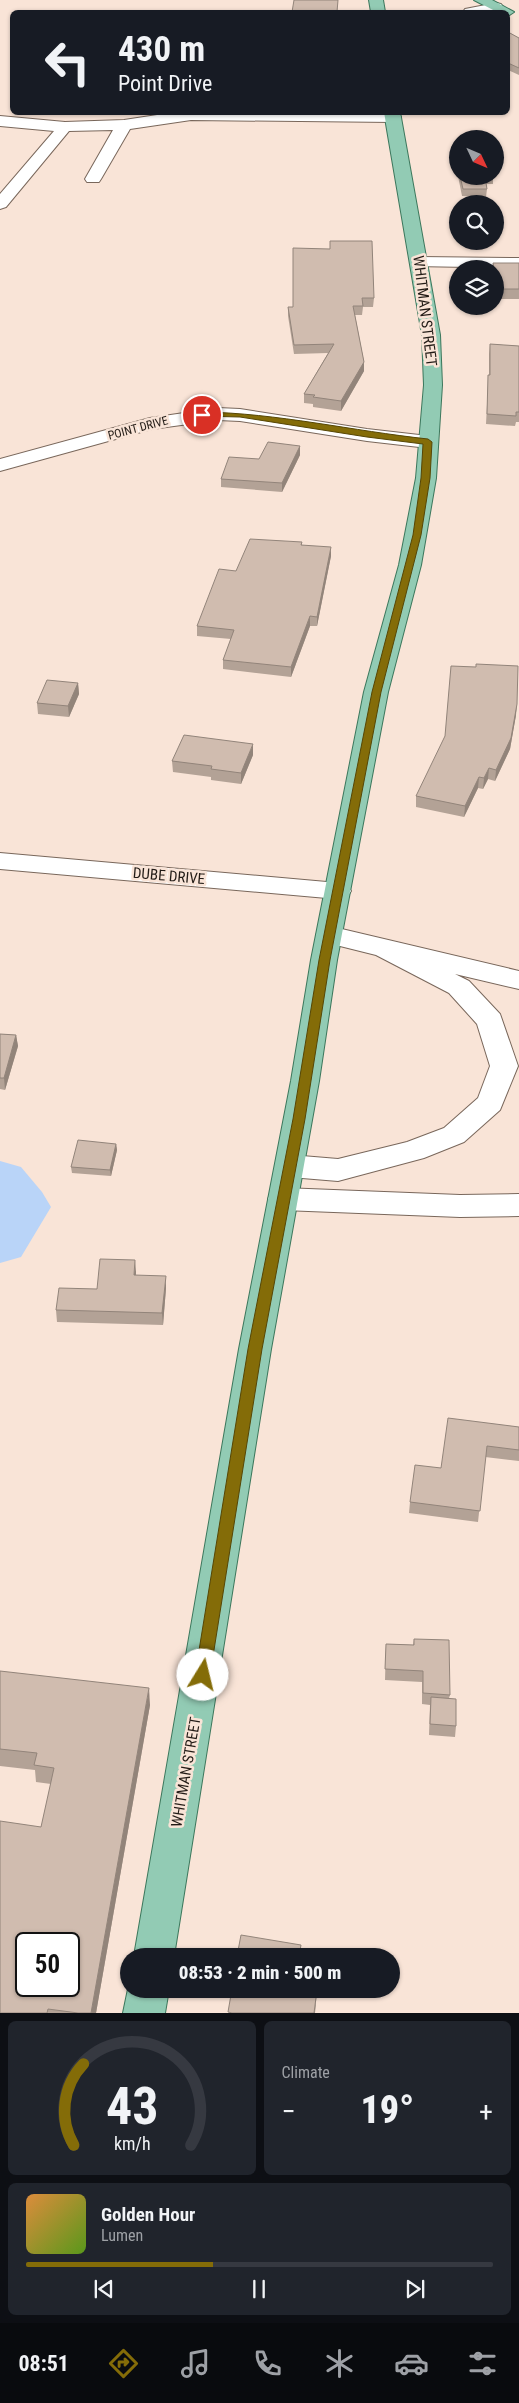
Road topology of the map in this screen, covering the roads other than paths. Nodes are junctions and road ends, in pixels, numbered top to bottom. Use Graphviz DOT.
graph roads {
  1 [pos="481,0"];
  2 [pos="501,10"];
  3 [pos="392,115"];
  4 [pos="0,121"];
  5 [pos="124,125"];
  6 [pos="65,127"];
  7 [pos="93,179"];
  8 [pos="0,204"];
  9 [pos="420,262"];
  10 [pos="519,263"];
  11 [pos="428,442"];
  12 [pos="0,465"];
  13 [pos="0,861"];
  14 [pos="338,890"];
  15 [pos="329,935"];
  16 [pos="386,949"];
  17 [pos="519,980"];
  18 [pos="290,1166"];
  19 [pos="283,1198"];
  20 [pos="519,1205"];
  21 [pos="155,1948"];
  22 [pos="146,1998"];
  23 [pos="144,2013"];
  1 -- 2 [label="main road"];
  3 -- 5 [label="street"];
  3 -- 9 [label="main road, WHITMAN STREET"];
  4 -- 6 [label="street"];
  5 -- 6 [label="street"];
  5 -- 7 [label="street"];
  6 -- 8 [label="street"];
  9 -- 10 [label="street"];
  9 -- 11 [label="main road, WHITMAN STREET"];
  11 -- 12 [label="street, POINT DRIVE"];
  11 -- 14 [label="main road, WHITMAN STREET"];
  13 -- 14 [label="street, DUBE DRIVE"];
  14 -- 15 [label="main road, WHITMAN STREET"];
  15 -- 16 [label="street"];
  15 -- 18 [label="main road, WHITMAN STREET"];
  16 -- 17 [label="street"];
  16 -- 18 [label="street"];
  18 -- 19 [label="main road, WHITMAN STREET"];
  19 -- 20 [label="street"];
  19 -- 21 [label="main road, WHITMAN STREET"];
  22 -- 23 [label="main road"];
}
